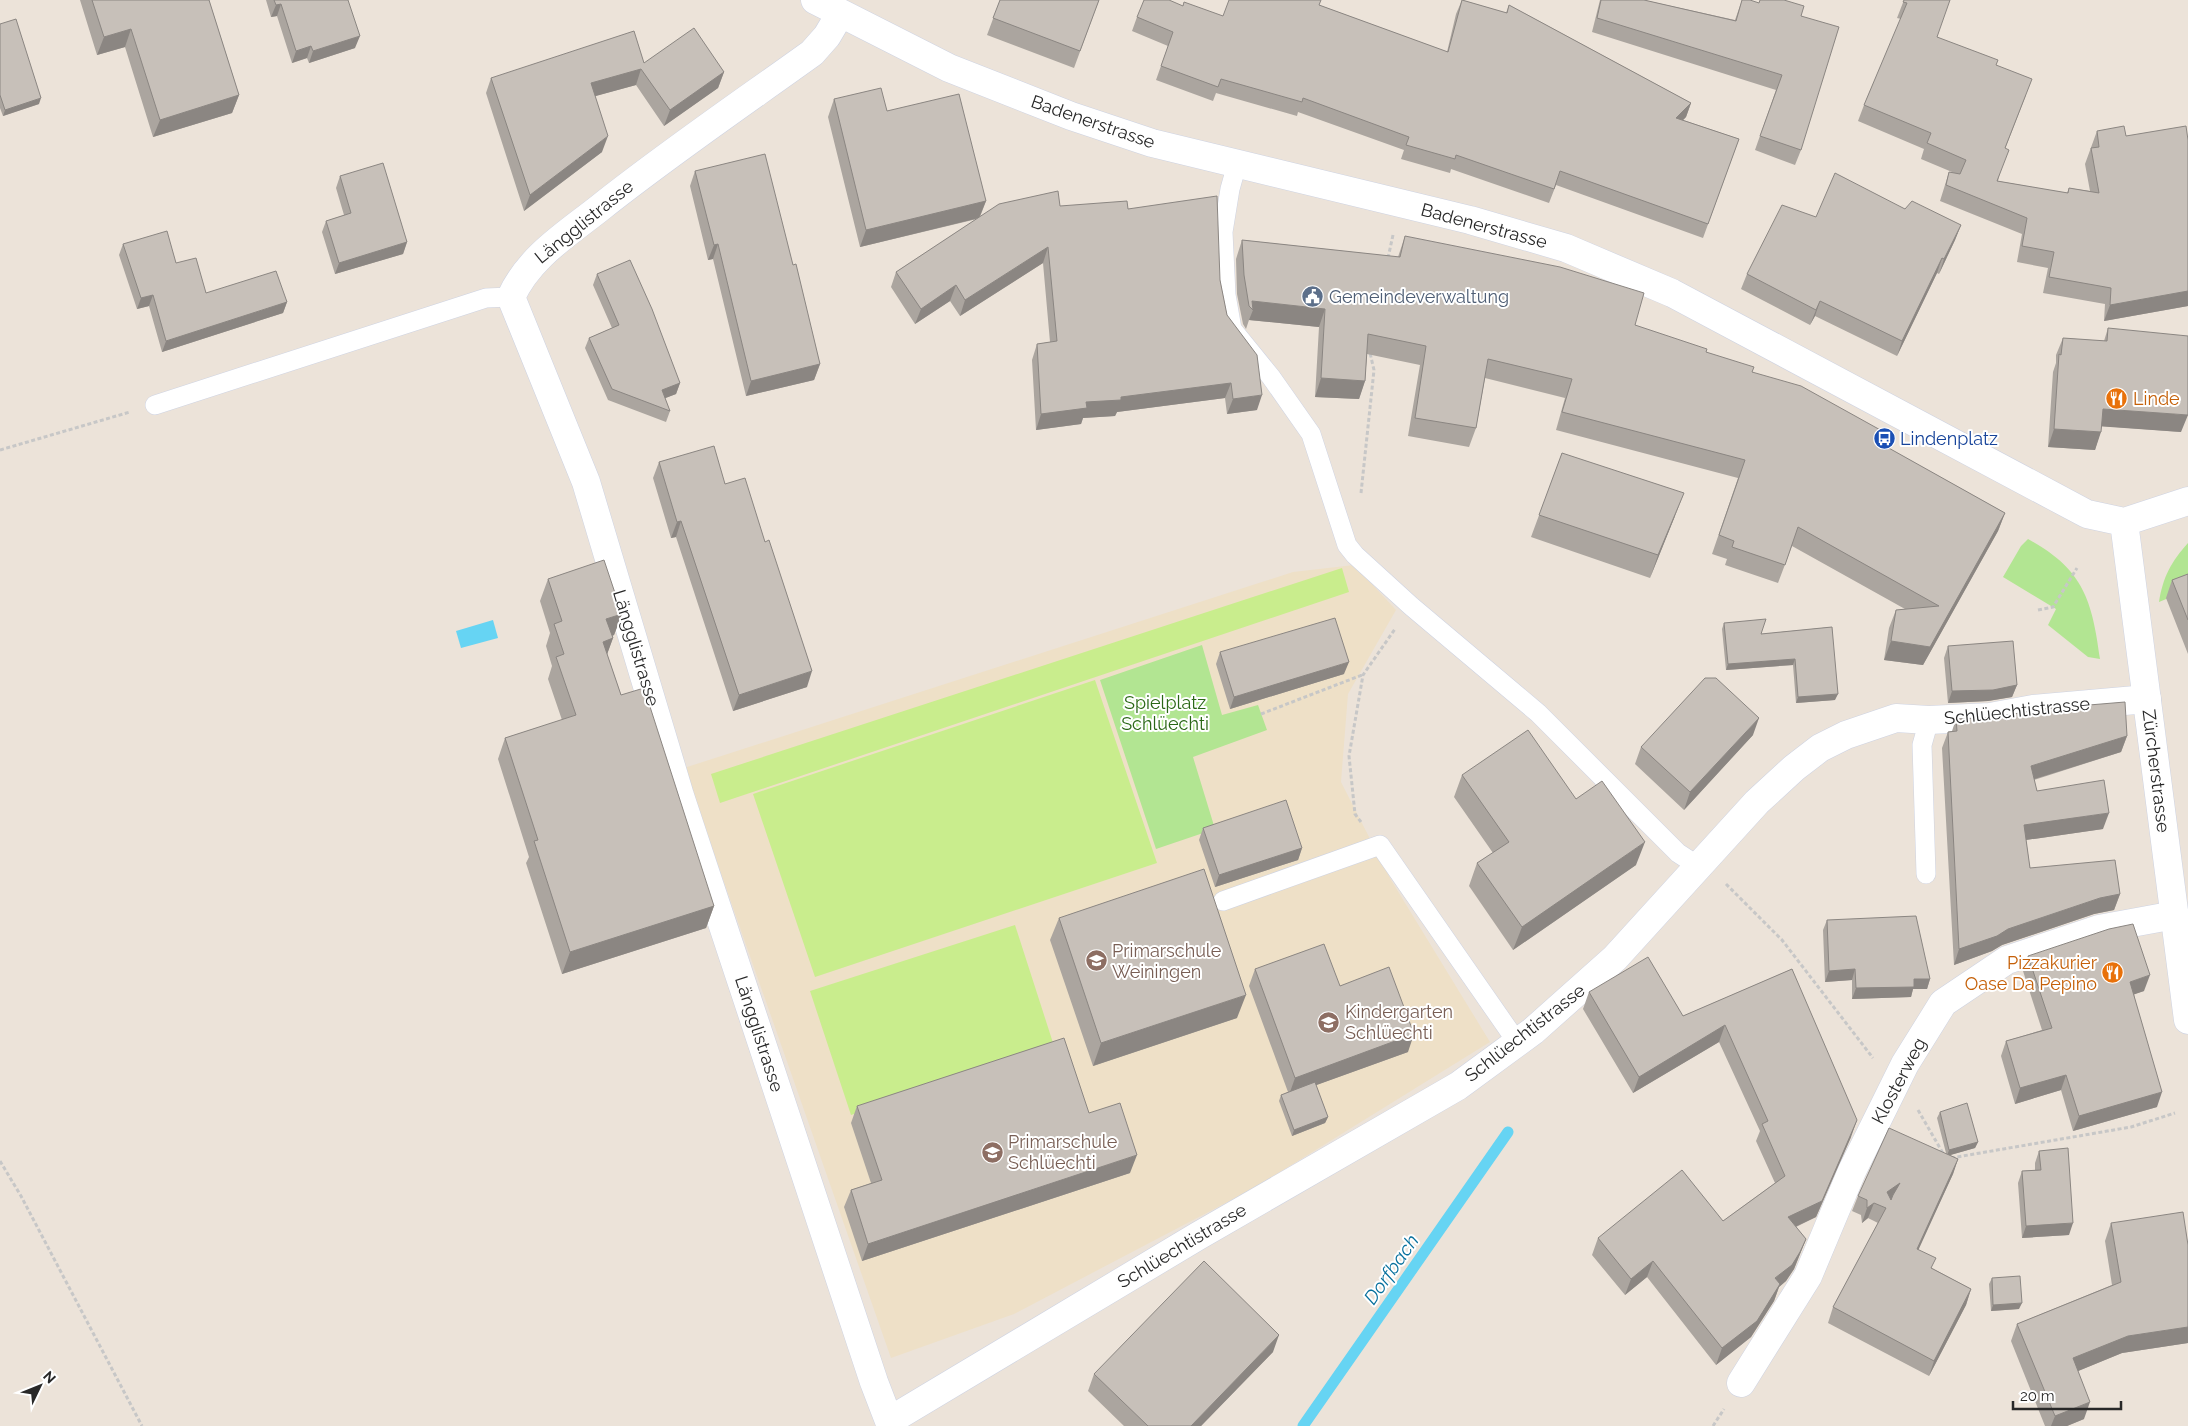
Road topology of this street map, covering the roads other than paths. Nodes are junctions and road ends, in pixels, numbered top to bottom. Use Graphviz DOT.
graph roads {
  1 [pos="815,0"];
  2 [pos="840,14"];
  3 [pos="1237,164"];
  4 [pos="511,297"];
  5 [pos="155,405"];
  6 [pos="2188,501"];
  7 [pos="2124,522"];
  8 [pos="2146,698"];
  9 [pos="1929,720"];
  10 [pos="1698,866"];
  11 [pos="1926,874"];
  12 [pos="1224,901"];
  13 [pos="2174,915"];
  14 [pos="2188,1020"];
  15 [pos="1517,1042"];
  16 [pos="1741,1383"];
  17 [pos="889,1421"];
  1 -- 2 [label="street, Badenerstrasse"];
  2 -- 3 [label="street, Badenerstrasse"];
  2 -- 4 [label="street, Längglistrasse"];
  3 -- 7 [label="street, Badenerstrasse"];
  3 -- 10 [label="lane"];
  4 -- 5 [label="lane"];
  4 -- 17 [label="street, Längglistrasse"];
  6 -- 7 [label="street"];
  7 -- 8 [label="street, Zürcherstrasse"];
  8 -- 9 [label="street, Schlüechtistrasse"];
  8 -- 13 [label="street, Zürcherstrasse"];
  9 -- 10 [label="street, Schlüechtistrasse"];
  9 -- 11 [label="lane"];
  10 -- 15 [label="street, Schlüechtistrasse"];
  12 -- 15 [label="lane"];
  13 -- 14 [label="street, Zürcherstrasse"];
  13 -- 16 [label="street, Klosterweg"];
  15 -- 17 [label="street, Schlüechtistrasse"];
}
